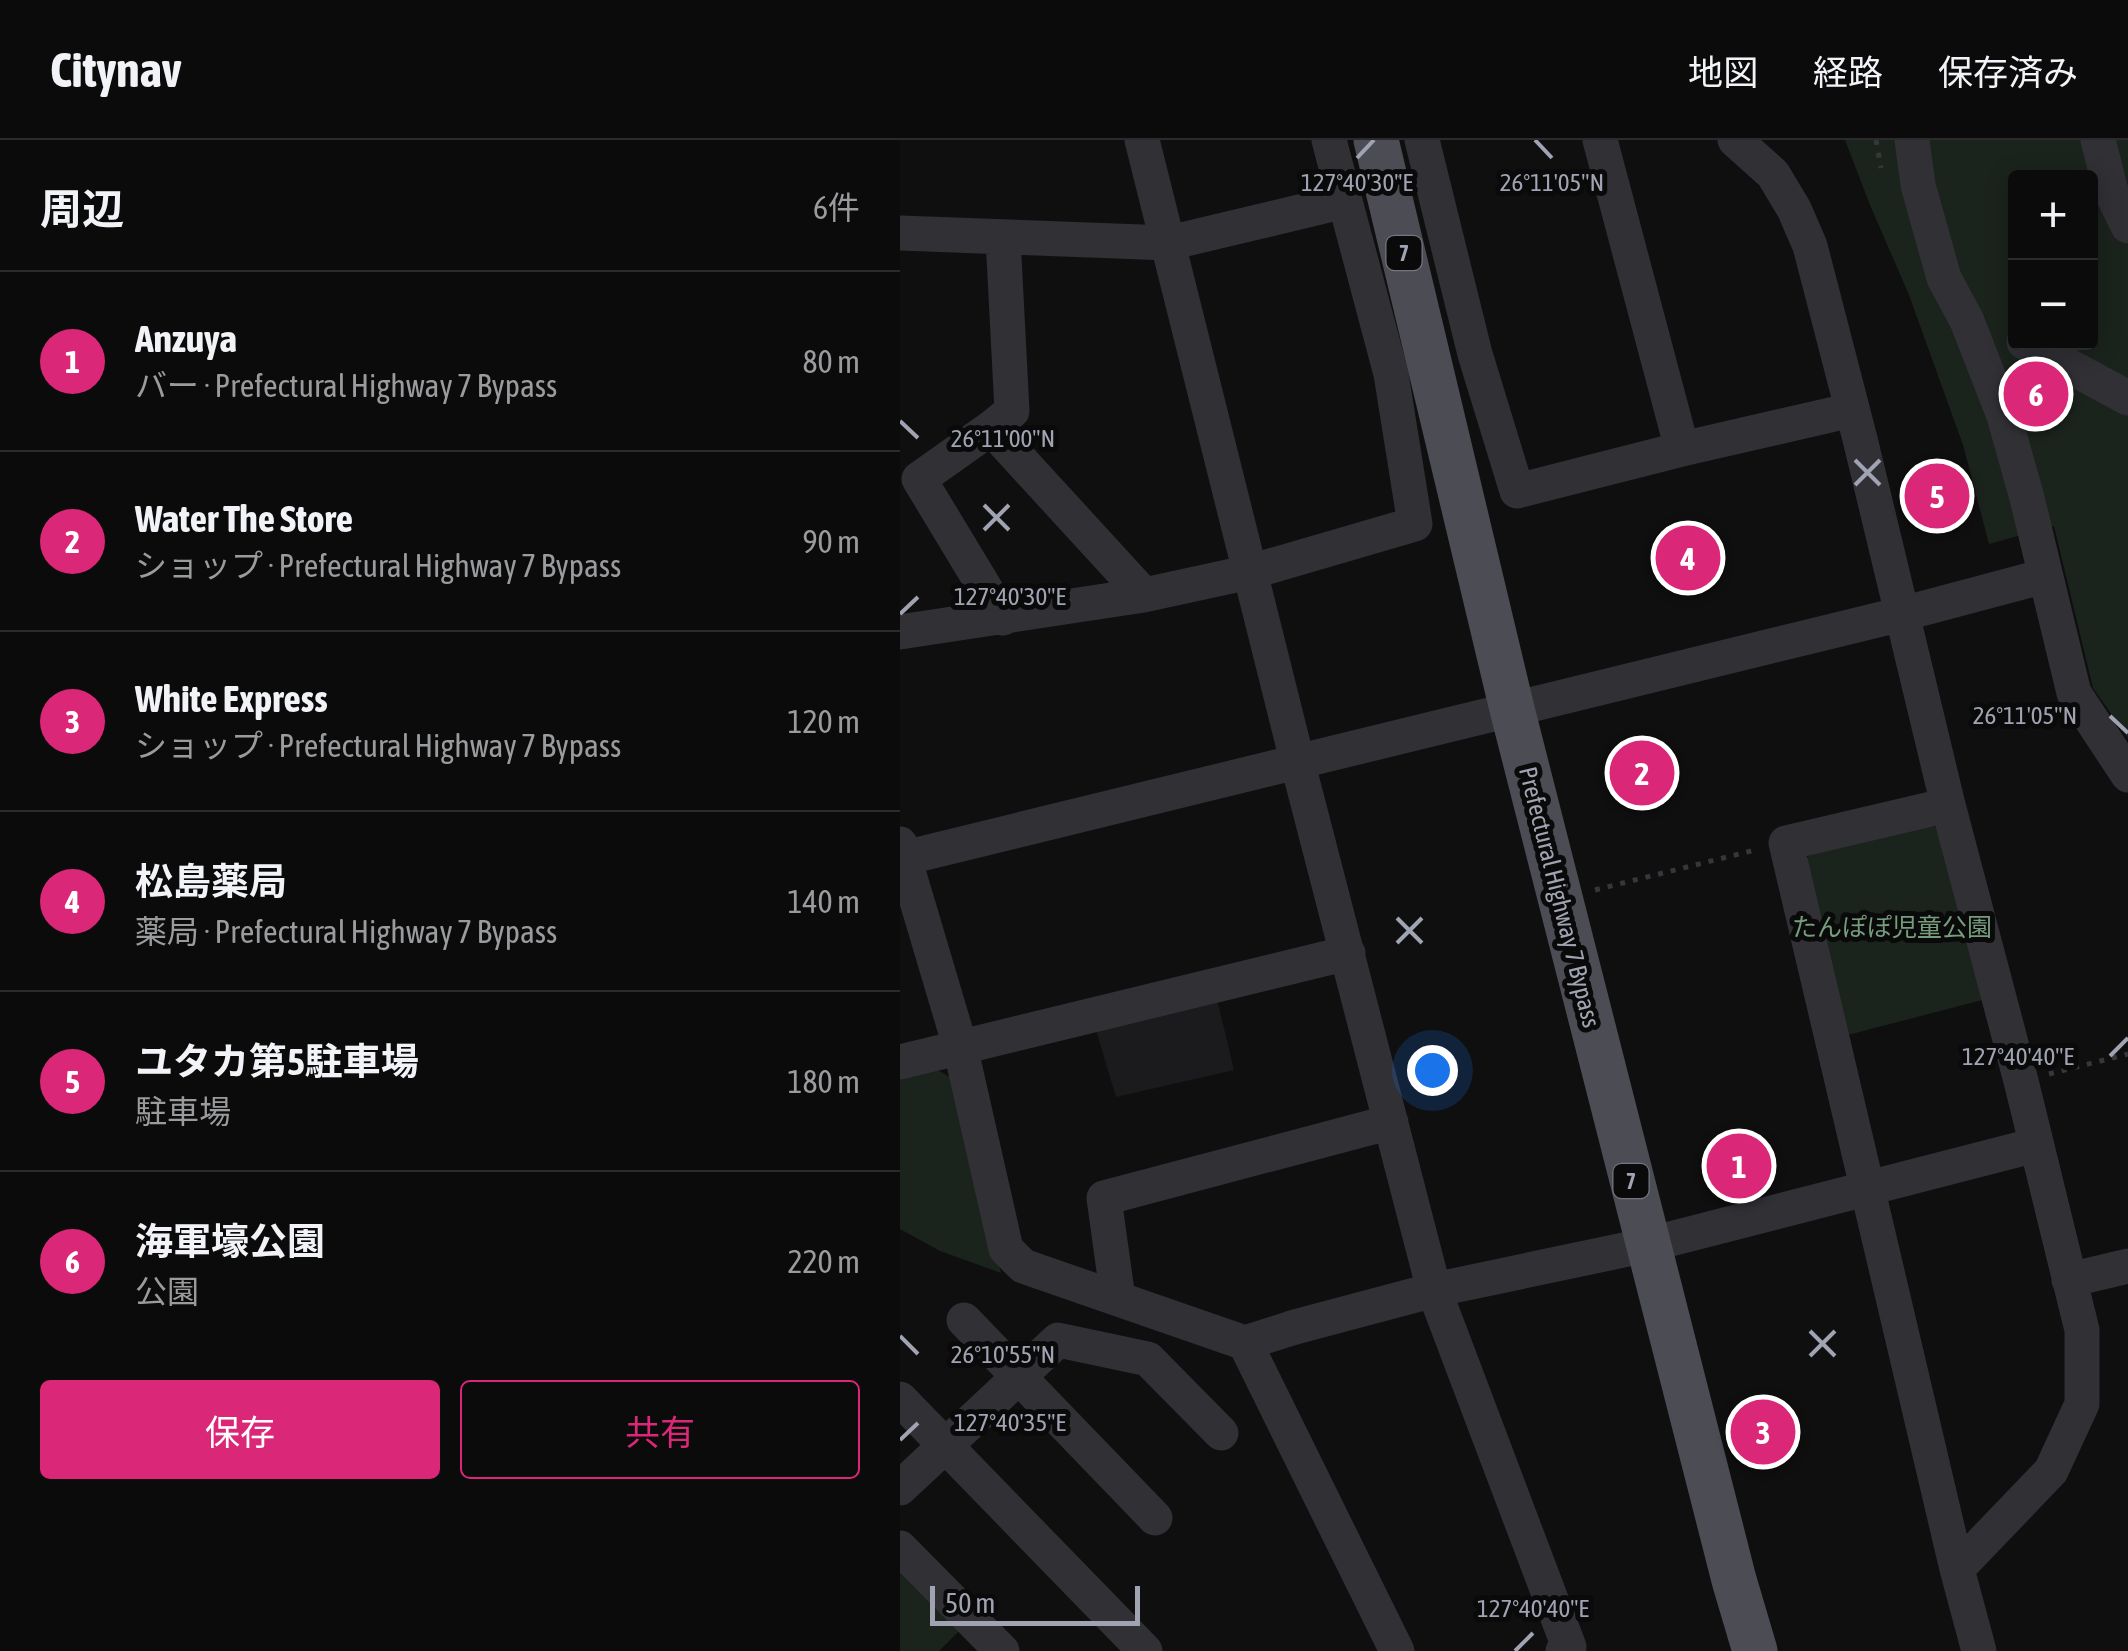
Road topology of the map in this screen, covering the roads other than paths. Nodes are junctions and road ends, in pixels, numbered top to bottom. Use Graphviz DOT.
graph roads {
  1 [pos="1142,140"];
  2 [pos="1329,140"];
  3 [pos="1376,140"];
  4 [pos="1422,140"];
  5 [pos="1600,140"];
  6 [pos="1736,140"];
  7 [pos="1912,140"];
  8 [pos="2098,140"];
  9 [pos="1344,201"];
  10 [pos="2128,226"];
  11 [pos="900,232"];
  12 [pos="1003,238"];
  13 [pos="1169,243"];
  14 [pos="1966,322"];
  15 [pos="2008,335"];
  16 [pos="2039,350"];
  17 [pos="2128,398"];
  18 [pos="1852,410"];
  19 [pos="990,428"];
  20 [pos="1682,449"];
  21 [pos="1250,572"];
  22 [pos="2045,576"];
  23 [pos="1144,595"];
  24 [pos="1902,614"];
  25 [pos="1003,618"];
  26 [pos="900,632"];
  27 [pos="1512,709"];
  28 [pos="1298,761"];
  29 [pos="2128,775"];
  30 [pos="1948,805"];
  31 [pos="901,854"];
  32 [pos="1348,952"];
  33 [pos="960,1046"];
  34 [pos="900,1062"];
  35 [pos="1391,1122"];
  36 [pos="2036,1145"];
  37 [pos="1868,1190"];
  38 [pos="1647,1244"];
  39 [pos="2128,1266"];
  40 [pos="2069,1280"];
  41 [pos="1434,1290"];
  42 [pos="1118,1298"];
  43 [pos="964,1320"];
  44 [pos="1245,1343"];
  45 [pos="1019,1376"];
  46 [pos="900,1399"];
  47 [pos="1221,1433"];
  48 [pos="946,1445"];
  49 [pos="900,1488"];
  50 [pos="1155,1518"];
  51 [pos="900,1548"];
  52 [pos="1958,1569"];
  53 [pos="1002,1651"];
  54 [pos="1145,1651"];
  55 [pos="1397,1651"];
  56 [pos="1564,1651"];
  57 [pos="1755,1651"];
  58 [pos="1978,1651"];
  1 -- 13 [label="street"];
  2 -- 9 [label="street"];
  3 -- 27 [label="main road, Prefectural Highway 7 Bypass / 7"];
  4 -- 20 [label="street"];
  5 -- 20 [label="street"];
  6 -- 18 [label="street"];
  7 -- 14 [label="street"];
  8 -- 10 [label="street"];
  9 -- 13 [label="street"];
  9 -- 21 [label="street"];
  11 -- 12 [label="street"];
  12 -- 13 [label="street"];
  12 -- 19 [label="street"];
  13 -- 21 [label="street"];
  14 -- 15 [label="street"];
  14 -- 22 [label="street"];
  16 -- 17 [label="street"];
  18 -- 20 [label="street"];
  18 -- 24 [label="street"];
  19 -- 23 [label="street"];
  19 -- 25 [label="street"];
  21 -- 23 [label="street"];
  21 -- 28 [label="street"];
  22 -- 24 [label="street"];
  22 -- 29 [label="street"];
  23 -- 25 [label="street"];
  24 -- 27 [label="street"];
  24 -- 30 [label="street"];
  25 -- 26 [label="street"];
  27 -- 28 [label="street"];
  27 -- 38 [label="main road, Prefectural Highway 7 Bypass / 7"];
  28 -- 31 [label="street"];
  28 -- 32 [label="street"];
  30 -- 36 [label="street"];
  30 -- 37 [label="street"];
  31 -- 33 [label="street"];
  32 -- 33 [label="street"];
  32 -- 35 [label="street"];
  33 -- 34 [label="street"];
  33 -- 42 [label="street"];
  35 -- 41 [label="street"];
  35 -- 42 [label="street"];
  36 -- 37 [label="street"];
  36 -- 40 [label="street"];
  37 -- 38 [label="street"];
  37 -- 52 [label="street"];
  38 -- 41 [label="street"];
  38 -- 57 [label="main road, Prefectural Highway 7 Bypass / 7"];
  39 -- 40 [label="street"];
  40 -- 52 [label="street"];
  41 -- 44 [label="street"];
  41 -- 56 [label="street"];
  42 -- 44 [label="street"];
  43 -- 45 [label="street"];
  44 -- 55 [label="street"];
  45 -- 47 [label="street"];
  45 -- 48 [label="street"];
  45 -- 50 [label="street"];
  46 -- 48 [label="street"];
  48 -- 49 [label="street"];
  48 -- 54 [label="street"];
  51 -- 53 [label="street"];
  52 -- 58 [label="street"];
}
